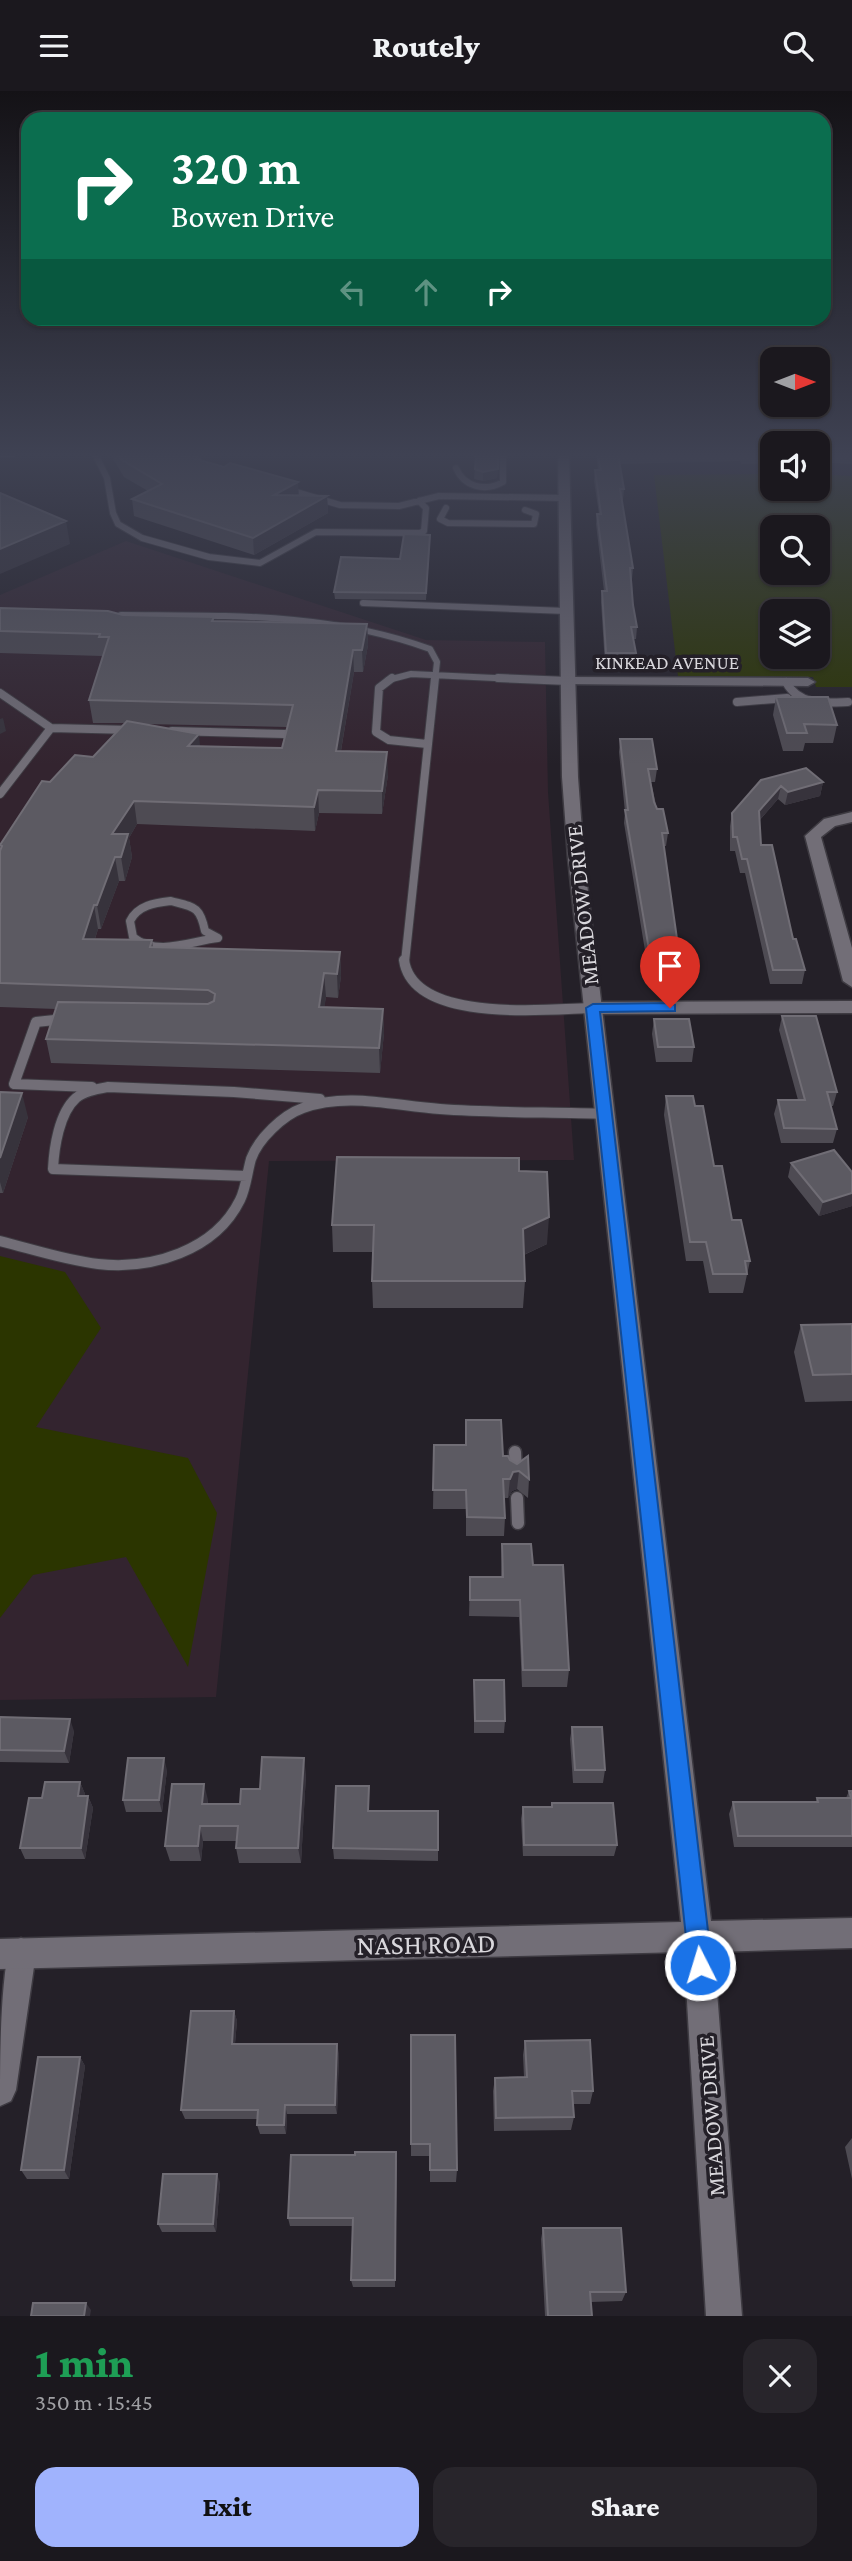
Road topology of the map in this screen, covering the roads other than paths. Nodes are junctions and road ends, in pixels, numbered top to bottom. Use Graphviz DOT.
graph roads {
  1 [pos="214,558"];
  2 [pos="270,558"];
  3 [pos="565,558"];
  4 [pos="363,603"];
  5 [pos="566,611"];
  6 [pos="112,615"];
  7 [pos="434,675"];
  8 [pos="568,681"];
  9 [pos="786,682"];
  10 [pos="808,682"];
  11 [pos="0,693"];
  12 [pos="793,696"];
  13 [pos="737,702"];
  14 [pos="848,702"];
  15 [pos="51,727"];
  16 [pos="147,730"];
  17 [pos="161,731"];
  18 [pos="285,734"];
  19 [pos="427,744"];
  20 [pos="0,794"];
  21 [pos="852,817"];
  22 [pos="218,938"];
  23 [pos="852,981"];
  24 [pos="852,1007"];
  25 [pos="593,1008"];
  26 [pos="82,1019"];
  27 [pos="108,1087"];
  28 [pos="337,1101"];
  29 [pos="605,1114"];
  30 [pos="247,1176"];
  31 [pos="0,1241"];
  32 [pos="515,1452"];
  33 [pos="516,1474"];
  34 [pos="517,1498"];
  35 [pos="518,1523"];
  36 [pos="852,1933"];
  37 [pos="698,1938"];
  38 [pos="10,1954"];
  39 [pos="0,2090"];
  40 [pos="724,2316"];
  1 -- 2 [label="lane"];
  3 -- 5 [label="street, MEADOW DRIVE"];
  4 -- 5 [label="lane"];
  5 -- 8 [label="street, MEADOW DRIVE"];
  6 -- 7 [label="lane"];
  7 -- 8 [label="lane"];
  7 -- 19 [label="lane"];
  7 -- 19 [label="lane"];
  8 -- 9 [label="street, KINKEAD AVENUE"];
  8 -- 25 [label="street, MEADOW DRIVE"];
  9 -- 10 [label="street, KINKEAD AVENUE"];
  9 -- 12 [label="lane"];
  11 -- 15 [label="lane"];
  12 -- 13 [label="lane"];
  12 -- 14 [label="lane"];
  15 -- 16 [label="lane"];
  15 -- 20 [label="lane"];
  17 -- 18 [label="lane"];
  19 -- 25 [label="lane"];
  21 -- 23 [label="street"];
  22 -- 22 [label="lane"];
  24 -- 25 [label="street"];
  25 -- 29 [label="street, MEADOW DRIVE"];
  26 -- 27 [label="lane"];
  27 -- 28 [label="lane"];
  27 -- 30 [label="lane"];
  28 -- 29 [label="lane"];
  28 -- 30 [label="lane"];
  29 -- 37 [label="street, MEADOW DRIVE"];
  30 -- 31 [label="lane"];
  32 -- 33 [label="lane"];
  34 -- 35 [label="lane"];
  36 -- 37 [label="street, NASH ROAD"];
  37 -- 38 [label="street, NASH ROAD"];
  37 -- 40 [label="street, MEADOW DRIVE"];
  38 -- 39 [label="street"];
}
